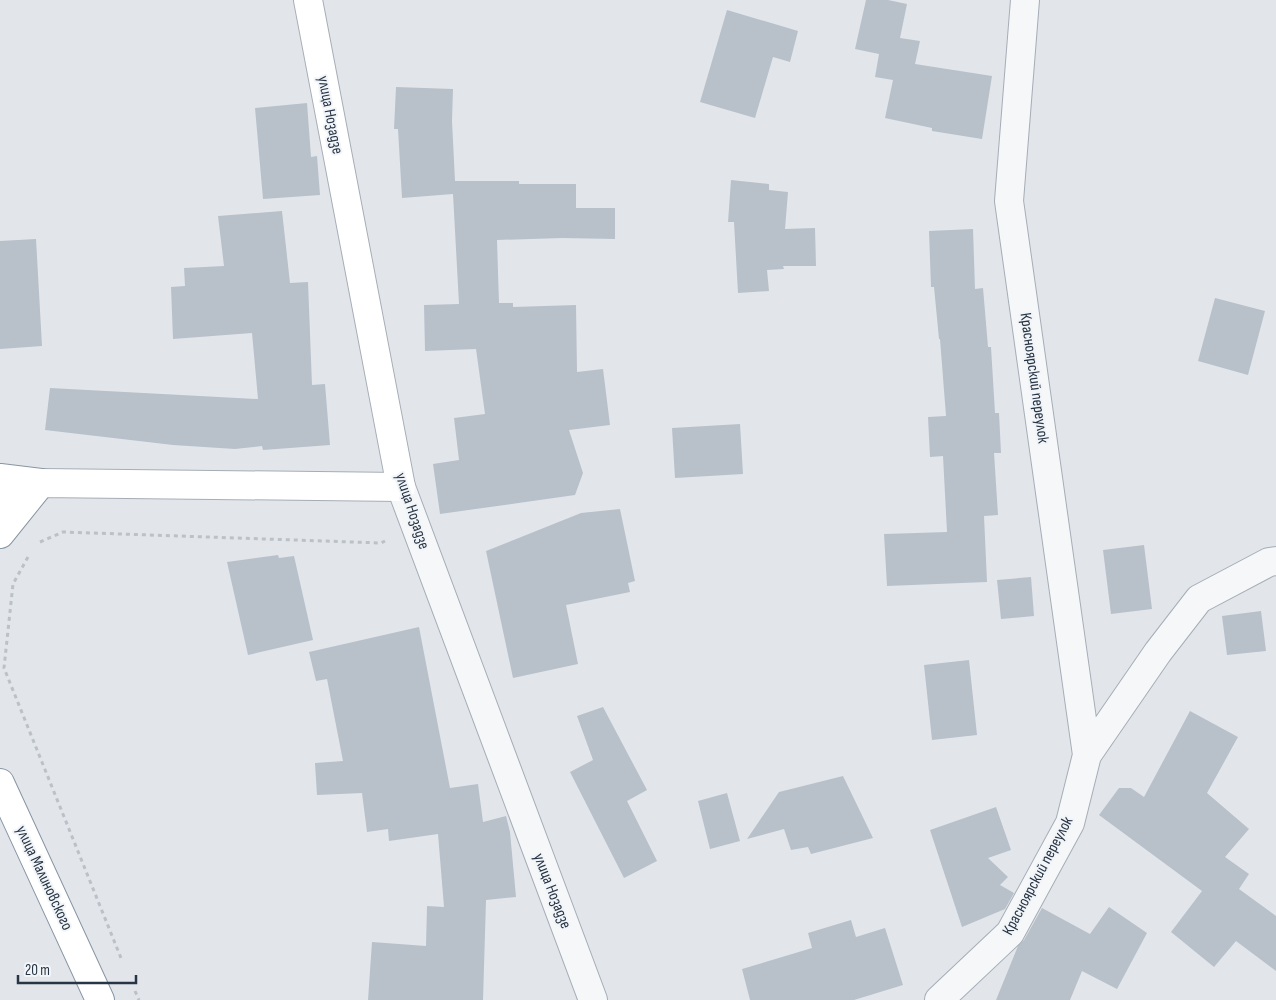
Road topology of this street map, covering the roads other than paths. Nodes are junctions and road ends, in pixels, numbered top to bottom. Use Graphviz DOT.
graph roads {
  1 [pos="308,0"];
  2 [pos="1025,0"];
  3 [pos="0,478"];
  4 [pos="41,483"];
  5 [pos="401,487"];
  6 [pos="0,501"];
  7 [pos="0,534"];
  8 [pos="1276,561"];
  9 [pos="1086,755"];
  10 [pos="0,783"];
  11 [pos="100,1000"];
  12 [pos="593,1000"];
  13 [pos="939,1000"];
  1 -- 5 [label="main road, улица Нозадзе"];
  2 -- 9 [label="street, Красноярский переулок"];
  3 -- 4 [label="main road"];
  4 -- 5 [label="main road"];
  4 -- 6 [label="main road"];
  4 -- 7 [label="main road"];
  5 -- 12 [label="street, улица Нозадзе"];
  8 -- 9 [label="street, Красноярский переулок"];
  9 -- 13 [label="street, Красноярский переулок"];
  10 -- 11 [label="main road, улица Малиновского"];
}
